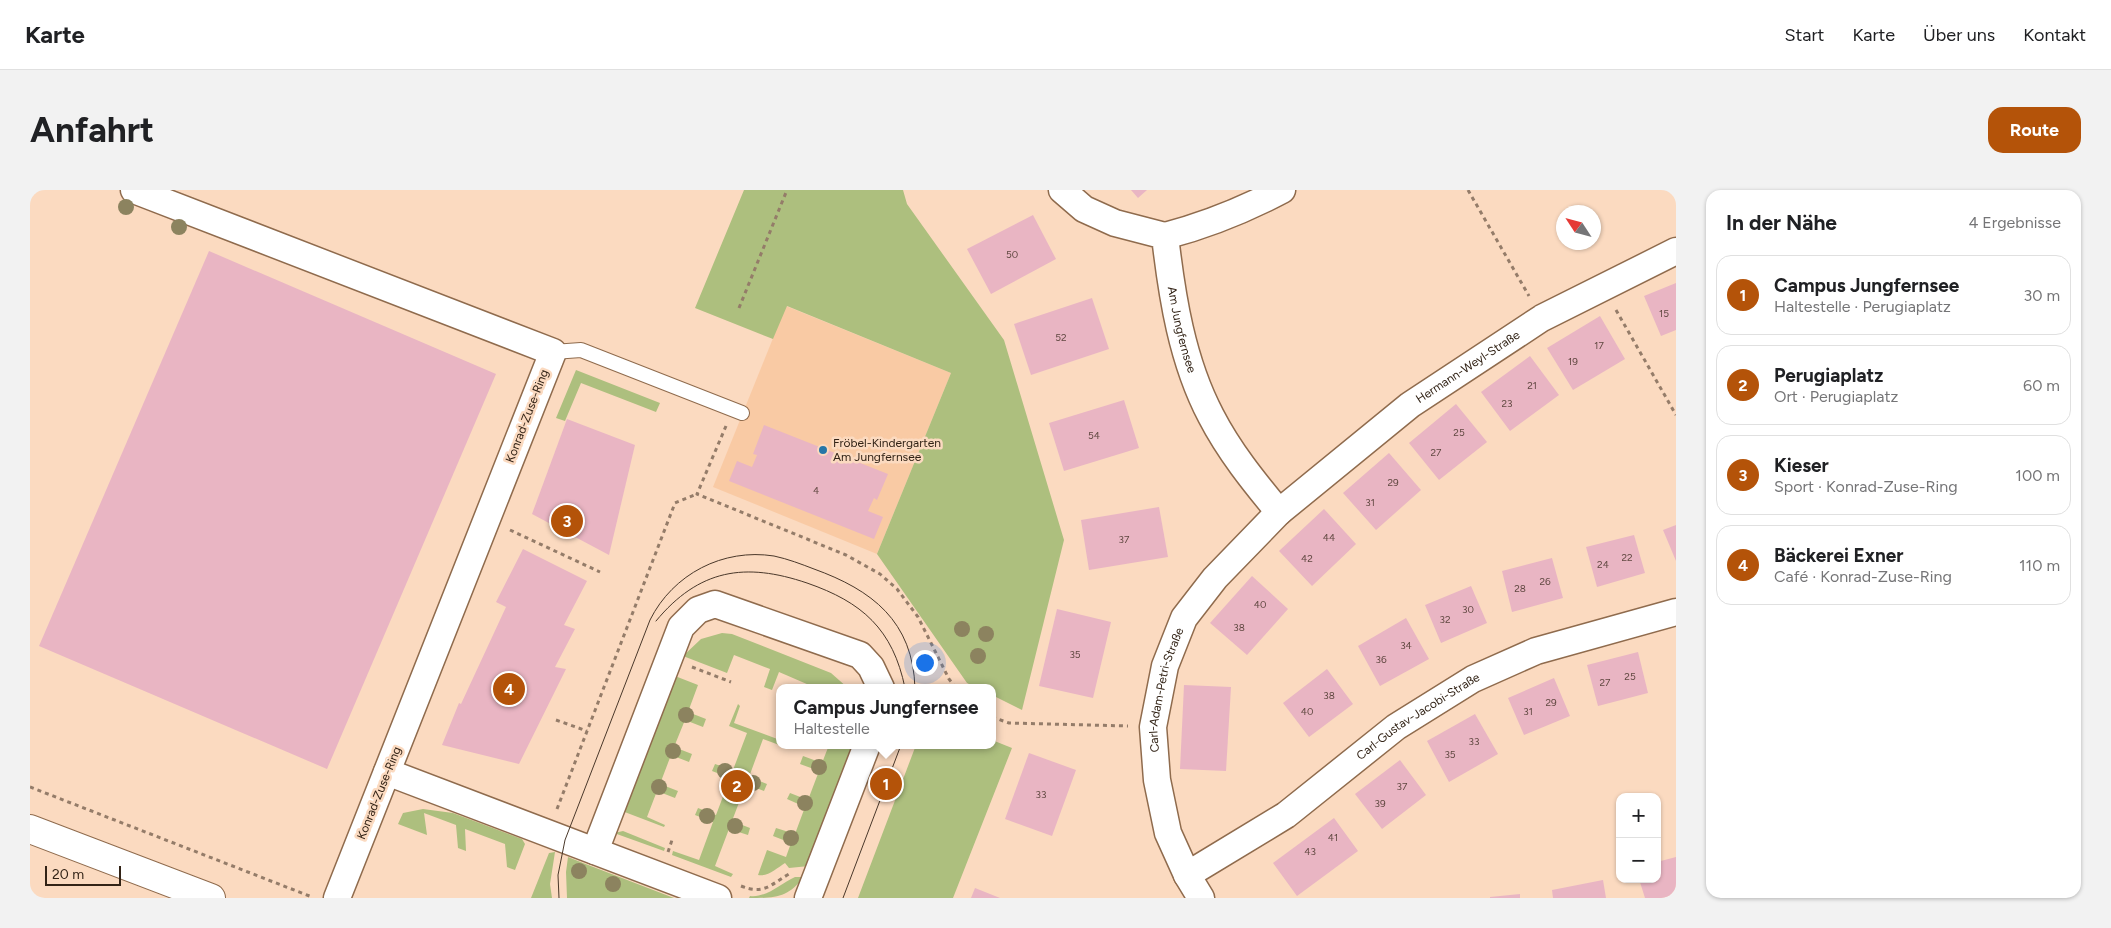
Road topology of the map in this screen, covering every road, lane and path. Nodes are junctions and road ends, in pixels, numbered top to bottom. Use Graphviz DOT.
graph roads {
  1 [pos="787,190"];
  2 [pos="1062,190"];
  3 [pos="1282,190"];
  4 [pos="1468,190"];
  5 [pos="145,192"];
  6 [pos="1165,236"];
  7 [pos="1676,251"];
  8 [pos="1604,287"];
  9 [pos="739,308"];
  10 [pos="1542,318"];
  11 [pos="553,352"];
  12 [pos="738,412"];
  13 [pos="1676,415"];
  14 [pos="697,494"];
  15 [pos="1279,512"];
  16 [pos="487,520"];
  17 [pos="600,572"];
  18 [pos="1676,612"];
  19 [pos="878,684"];
  20 [pos="953,684"];
  21 [pos="996,718"];
  22 [pos="556,720"];
  23 [pos="1153,727"];
  24 [pos="587,731"];
  25 [pos="866,749"];
  26 [pos="387,772"];
  27 [pos="30,787"];
  28 [pos="30,829"];
  29 [pos="547,833"];
  30 [pos="672,840"];
  31 [pos="595,851"];
  32 [pos="666,858"];
  33 [pos="1187,875"];
  34 [pos="211,898"];
  35 [pos="315,898"];
  36 [pos="337,898"];
  37 [pos="718,898"];
  38 [pos="808,898"];
  39 [pos="1201,898"];
  1 -- 9 [label="path"];
  2 -- 6 [label="street"];
  3 -- 6 [label="street"];
  4 -- 10 [label="path"];
  5 -- 11 [label="street"];
  6 -- 15 [label="street, Am Jungfernsee"];
  7 -- 8 [label="street, Hermann-Weyl-Straße"];
  8 -- 10 [label="street, Hermann-Weyl-Straße"];
  8 -- 13 [label="path"];
  10 -- 15 [label="street, Hermann-Weyl-Straße"];
  11 -- 12 [label="lane"];
  11 -- 16 [label="street, Konrad-Zuse-Ring"];
  12 -- 14 [label="path"];
  14 -- 20 [label="path"];
  14 -- 24 [label="path"];
  15 -- 23 [label="street, Carl-Adam-Petri-Straße"];
  16 -- 17 [label="path"];
  16 -- 26 [label="street, Konrad-Zuse-Ring"];
  18 -- 33 [label="street, Carl-Gustav-Jacobi-Straße"];
  19 -- 31 [label="street"];
  21 -- 23 [label="path"];
  22 -- 24 [label="path"];
  23 -- 33 [label="street, Carl-Adam-Petri-Straße"];
  24 -- 29 [label="path"];
  25 -- 38 [label="street"];
  26 -- 29 [label="street"];
  26 -- 36 [label="street, Konrad-Zuse-Ring"];
  27 -- 35 [label="path"];
  28 -- 34 [label="main road"];
  29 -- 31 [label="street"];
  30 -- 32 [label="path"];
  31 -- 37 [label="street"];
  33 -- 39 [label="street, Carl-Adam-Petri-Straße"];
}
